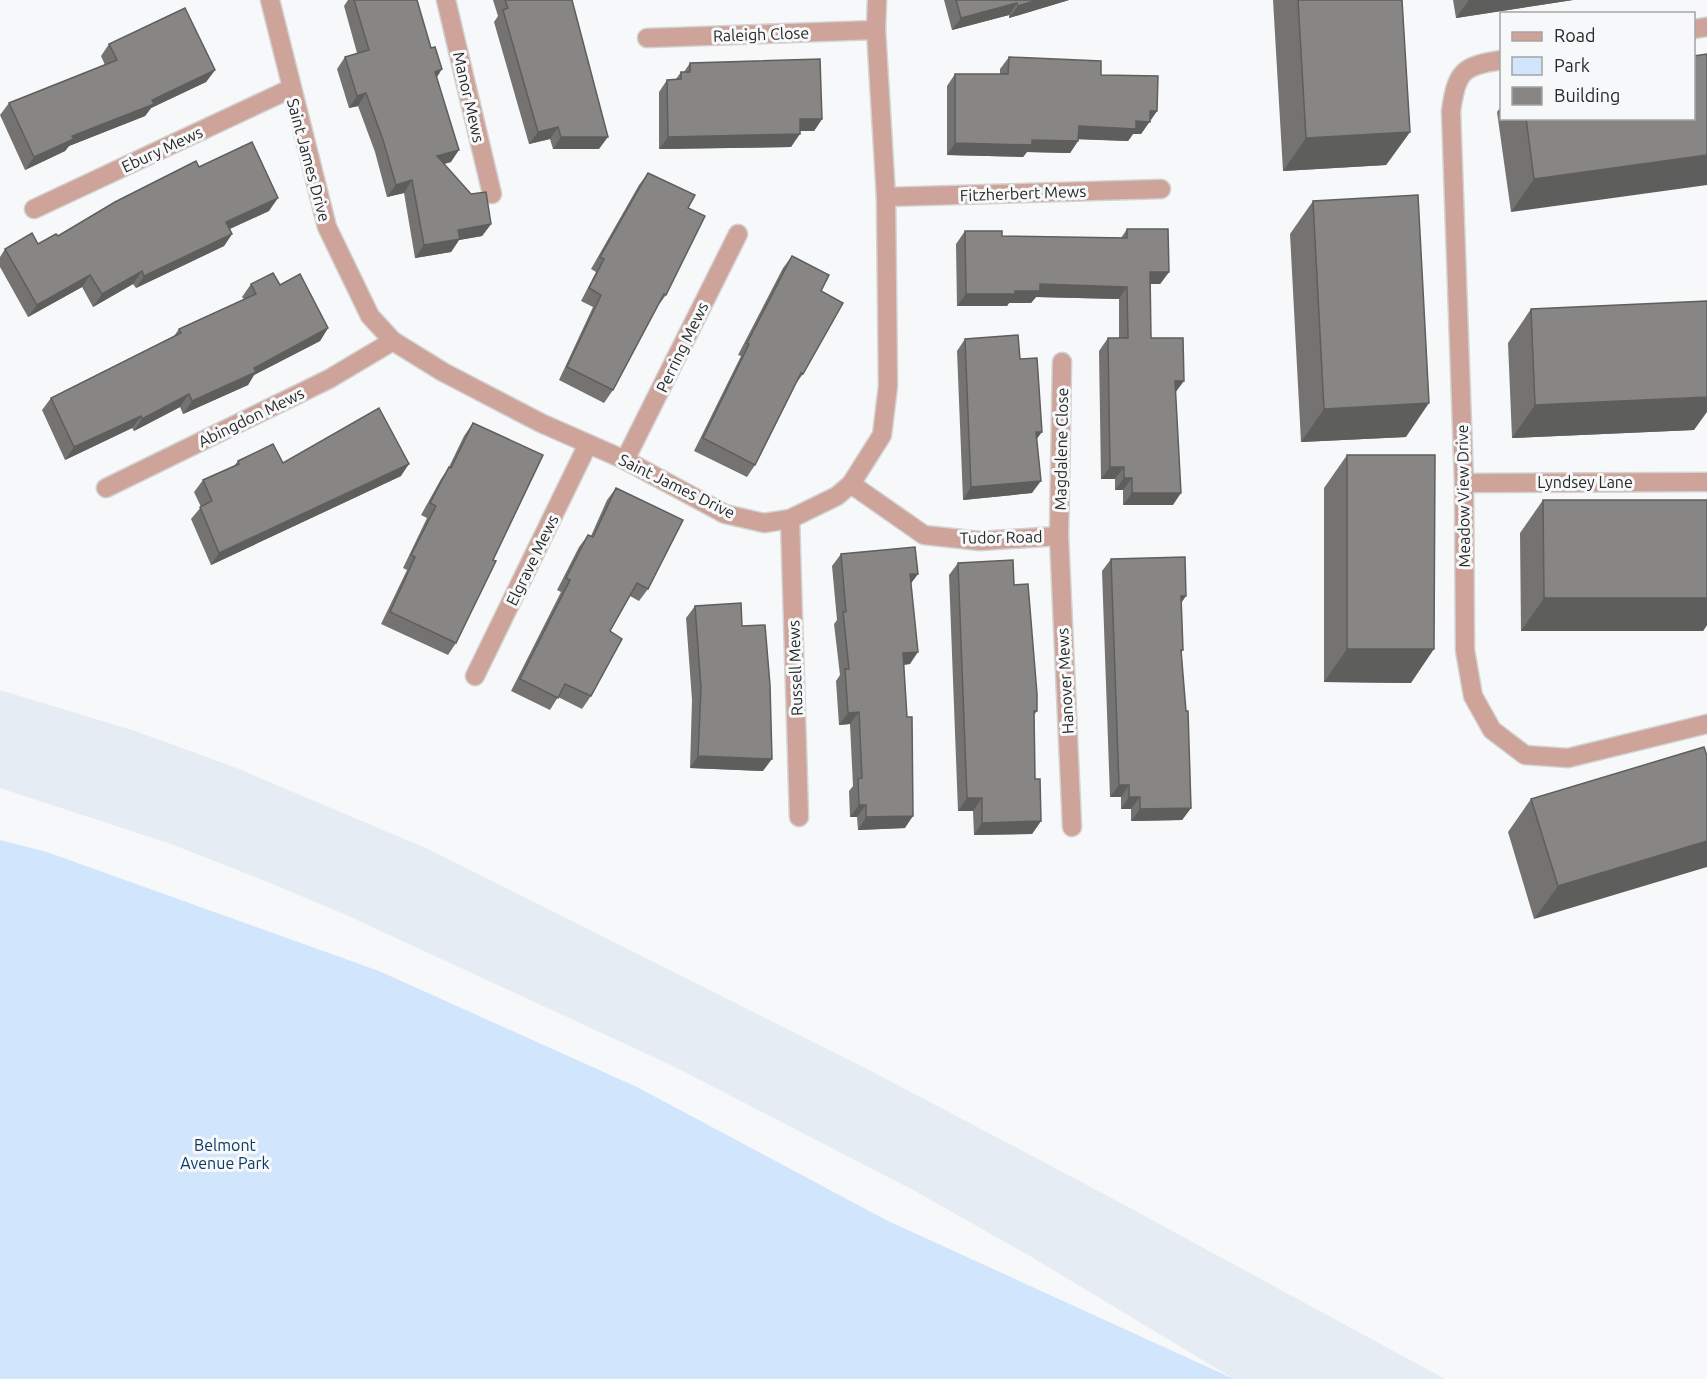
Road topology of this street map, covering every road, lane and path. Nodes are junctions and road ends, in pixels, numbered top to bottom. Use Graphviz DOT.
graph roads {
  1 [pos="270,0"];
  2 [pos="446,0"];
  3 [pos="877,0"];
  4 [pos="876,30"];
  5 [pos="647,38"];
  6 [pos="1500,60"];
  7 [pos="290,89"];
  8 [pos="1161,189"];
  9 [pos="492,194"];
  10 [pos="886,197"];
  11 [pos="34,209"];
  12 [pos="738,234"];
  13 [pos="393,341"];
  14 [pos="1062,362"];
  15 [pos="588,444"];
  16 [pos="625,460"];
  17 [pos="1707,482"];
  18 [pos="1464,483"];
  19 [pos="852,484"];
  20 [pos="106,488"];
  21 [pos="790,519"];
  22 [pos="1059,536"];
  23 [pos="475,676"];
  24 [pos="1707,724"];
  25 [pos="799,817"];
  26 [pos="1072,827"];
  1 -- 7 [label="street, Saint James Drive"];
  2 -- 9 [label="street, Manor Mews"];
  3 -- 4 [label="street, Saint James Drive"];
  4 -- 5 [label="street, Raleigh Close"];
  4 -- 10 [label="street, Saint James Drive"];
  6 -- 18 [label="street, Meadow View Drive"];
  7 -- 11 [label="street, Ebury Mews"];
  7 -- 13 [label="street, Saint James Drive"];
  8 -- 10 [label="street, Fitzherbert Mews"];
  10 -- 19 [label="street, Saint James Drive"];
  12 -- 16 [label="street, Perring Mews"];
  13 -- 15 [label="street, Saint James Drive"];
  13 -- 20 [label="street, Abingdon Mews"];
  14 -- 22 [label="street, Magdalene Close"];
  15 -- 16 [label="street, Saint James Drive"];
  15 -- 23 [label="street, Elgrave Mews"];
  16 -- 21 [label="street, Saint James Drive"];
  17 -- 18 [label="street, Lyndsey Lane"];
  18 -- 24 [label="street, Meadow View Drive"];
  19 -- 21 [label="street, Saint James Drive"];
  19 -- 22 [label="street, Tudor Road"];
  21 -- 25 [label="street, Russell Mews"];
  22 -- 26 [label="street, Hanover Mews"];
}
